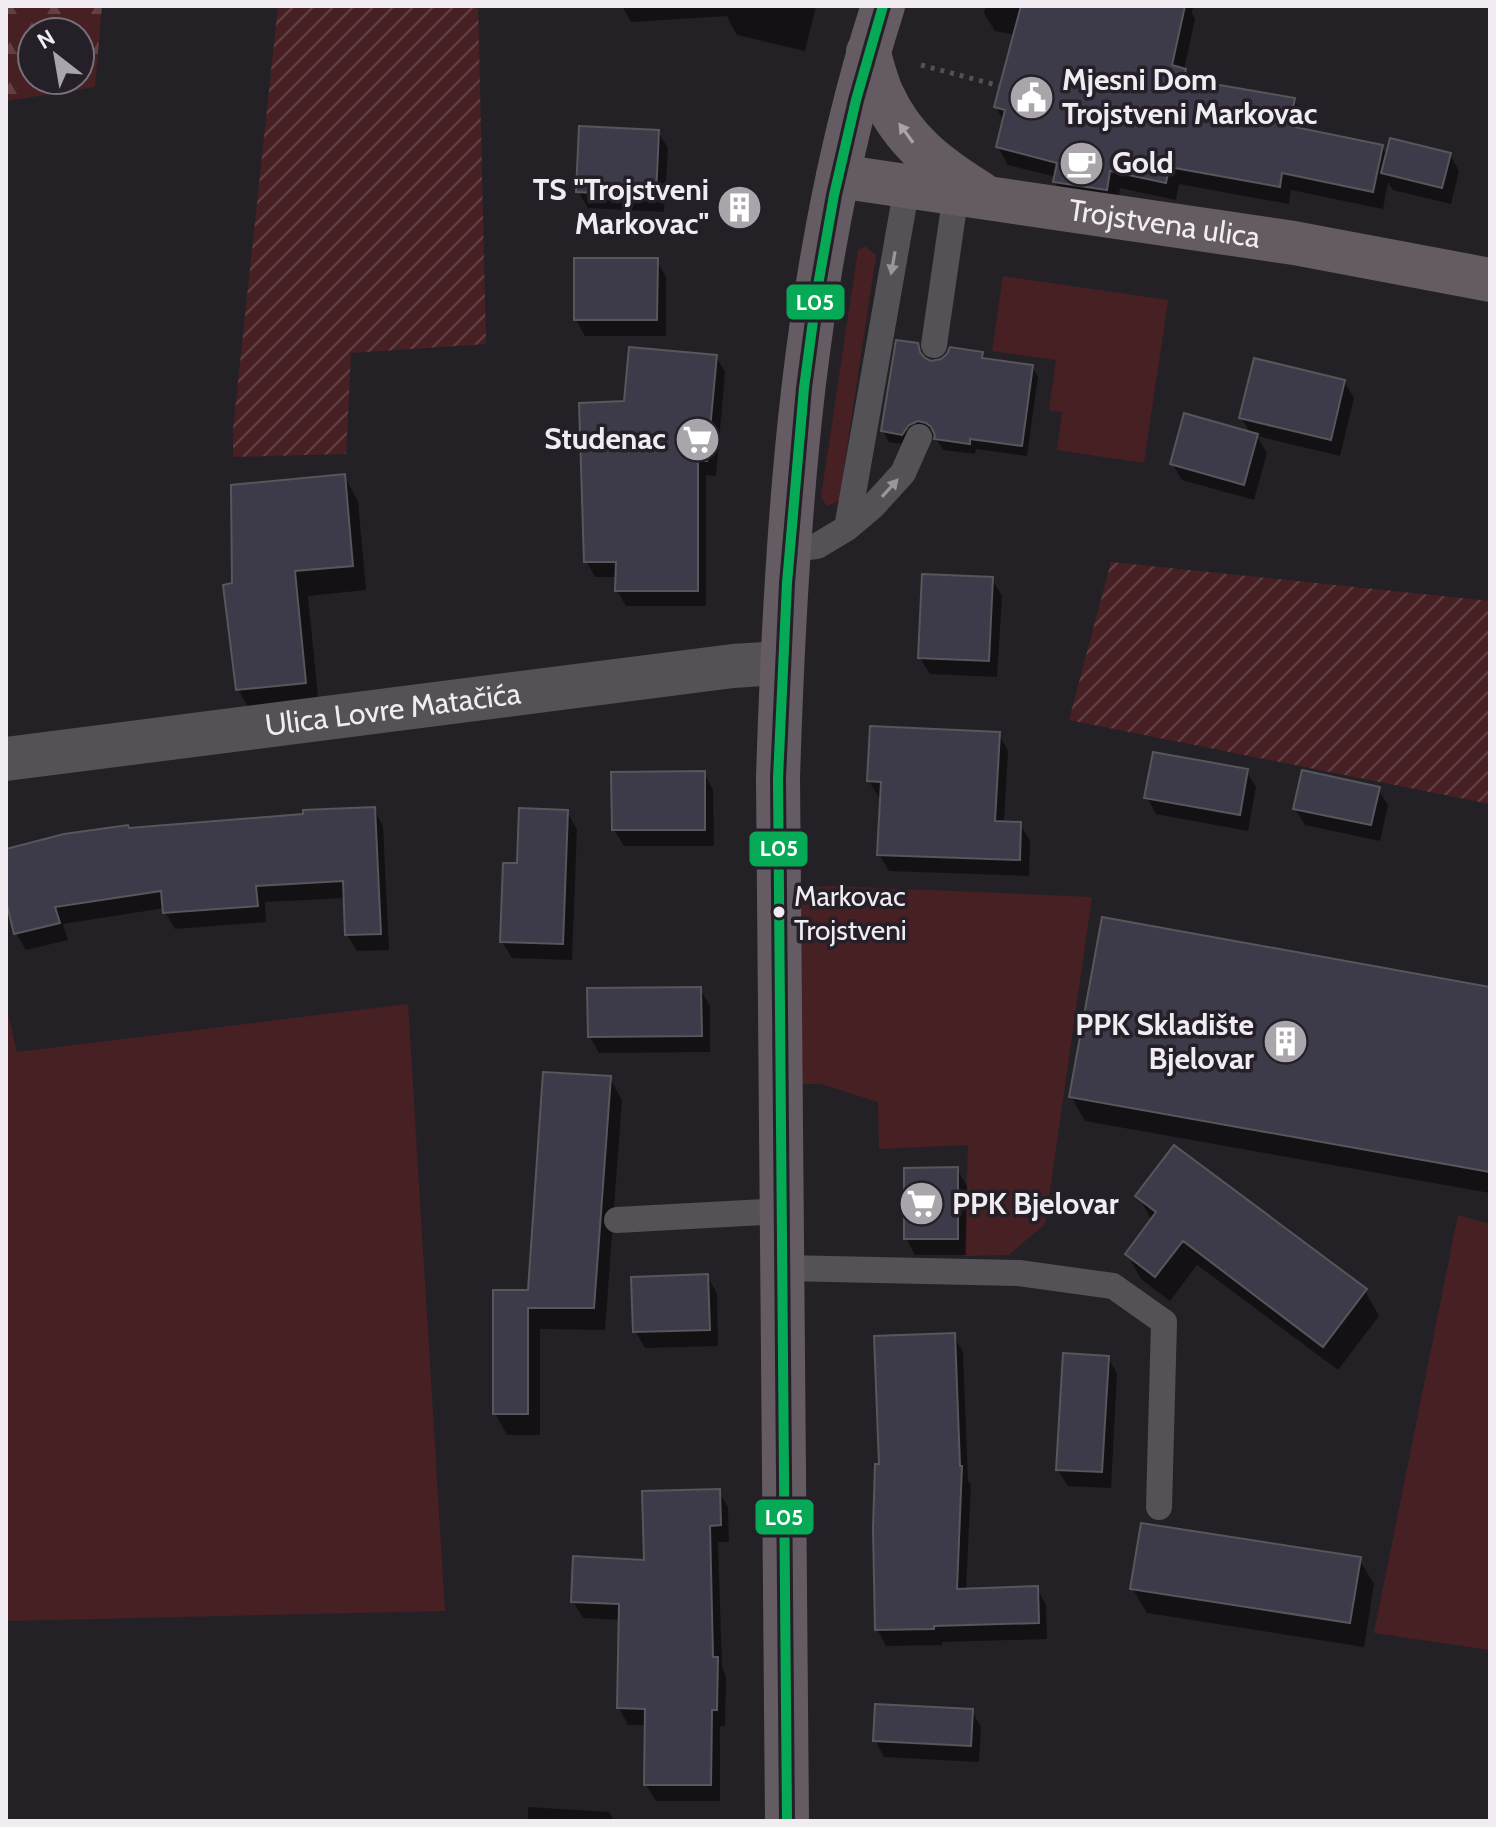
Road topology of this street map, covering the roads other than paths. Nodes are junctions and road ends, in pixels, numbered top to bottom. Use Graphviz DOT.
graph roads {
  1 [pos="883,6"];
  2 [pos="868,52"];
  3 [pos="838,176"];
  4 [pos="907,186"];
  5 [pos="972,196"];
  6 [pos="1490,280"];
  7 [pos="934,345"];
  8 [pos="919,437"];
  9 [pos="847,528"];
  10 [pos="789,550"];
  11 [pos="781,663"];
  12 [pos="6,759"];
  13 [pos="782,1211"];
  14 [pos="617,1220"];
  15 [pos="783,1268"];
  16 [pos="1159,1507"];
  17 [pos="787,1821"];
  1 -- 2 [label="main road"];
  2 -- 3 [label="main road"];
  5 -- 2 [label="main road, one-way"];
  3 -- 4 [label="main road, Trojstvena ulica"];
  3 -- 10 [label="main road"];
  4 -- 5 [label="main road, Trojstvena ulica"];
  4 -- 9 [label="lane, one-way"];
  5 -- 6 [label="main road, Trojstvena ulica"];
  5 -- 7 [label="lane"];
  9 -- 8 [label="lane, one-way"];
  9 -- 10 [label="lane"];
  10 -- 11 [label="main road"];
  11 -- 12 [label="main road, Ulica Lovre Matačića"];
  11 -- 13 [label="main road"];
  13 -- 14 [label="lane"];
  13 -- 15 [label="main road"];
  15 -- 16 [label="lane"];
  15 -- 17 [label="main road"];
}
